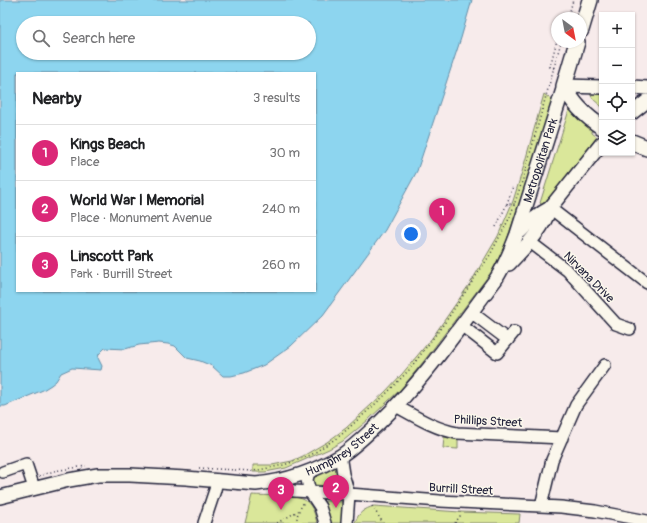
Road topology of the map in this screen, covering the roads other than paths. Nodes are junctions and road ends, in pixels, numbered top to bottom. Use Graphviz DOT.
graph roads {
  1 [pos="590,0"];
  2 [pos="586,12"];
  3 [pos="575,48"];
  4 [pos="564,86"];
  5 [pos="599,87"];
  6 [pos="635,87"];
  7 [pos="647,88"];
  8 [pos="647,101"];
  9 [pos="635,111"];
  10 [pos="599,115"];
  11 [pos="599,125"];
  12 [pos="635,143"];
  13 [pos="599,147"];
  14 [pos="647,148"];
  15 [pos="550,208"];
  16 [pos="517,234"];
  17 [pos="530,242"];
  18 [pos="496,279"];
  19 [pos="647,283"];
  20 [pos="471,312"];
  21 [pos="461,325"];
  22 [pos="630,330"];
  23 [pos="605,365"];
  24 [pos="392,403"];
  25 [pos="562,438"];
  26 [pos="340,449"];
  27 [pos="2,472"];
  28 [pos="309,472"];
  29 [pos="217,480"];
  30 [pos="276,481"];
  31 [pos="34,488"];
  32 [pos="349,494"];
  33 [pos="307,496"];
  34 [pos="0,497"];
  35 [pos="541,506"];
  36 [pos="622,520"];
  37 [pos="647,521"];
  38 [pos="204,523"];
  39 [pos="325,523"];
  40 [pos="346,523"];
  1 -- 2 [label="highway"];
  3 -- 4 [label="highway"];
  4 -- 5 [label="main road"];
  4 -- 10 [label="highway"];
  4 -- 11 [label="highway"];
  4 -- 16 [label="main road, Metropolitan Park"];
  6 -- 7 [label="main road"];
  8 -- 9 [label="main road"];
  12 -- 14 [label="highway"];
  13 -- 15 [label="main road, Humphrey Street"];
  15 -- 16 [label="main road, Humphrey Street"];
  15 -- 17 [label="main road, Humphrey Street"];
  15 -- 19 [label="street"];
  16 -- 18 [label="main road, Humphrey Street"];
  17 -- 18 [label="main road, Humphrey Street"];
  17 -- 22 [label="street, Nirvana Drive"];
  18 -- 20 [label="main road, Humphrey Street"];
  20 -- 21 [label="main road, Humphrey Street"];
  20 -- 21 [label="street"];
  21 -- 24 [label="main road, Humphrey Street"];
  23 -- 25 [label="street"];
  24 -- 25 [label="street, Phillips Street"];
  24 -- 26 [label="main road, Humphrey Street"];
  25 -- 35 [label="street"];
  26 -- 28 [label="main road, Humphrey Street"];
  26 -- 32 [label="street"];
  27 -- 31 [label="street"];
  28 -- 30 [label="main road, Humphrey Street"];
  28 -- 33 [label="street"];
  29 -- 30 [label="main road, Humphrey Street"];
  29 -- 31 [label="main road, Humphrey Street"];
  29 -- 38 [label="street"];
  30 -- 33 [label="street, Burrill Street"];
  31 -- 34 [label="main road, Humphrey Street"];
  32 -- 33 [label="street, Burrill Street"];
  32 -- 35 [label="street, Burrill Street"];
  32 -- 40 [label="street"];
  33 -- 39 [label="street"];
  35 -- 36 [label="street, Burrill Street"];
  36 -- 37 [label="street, Burrill Street"];
}
